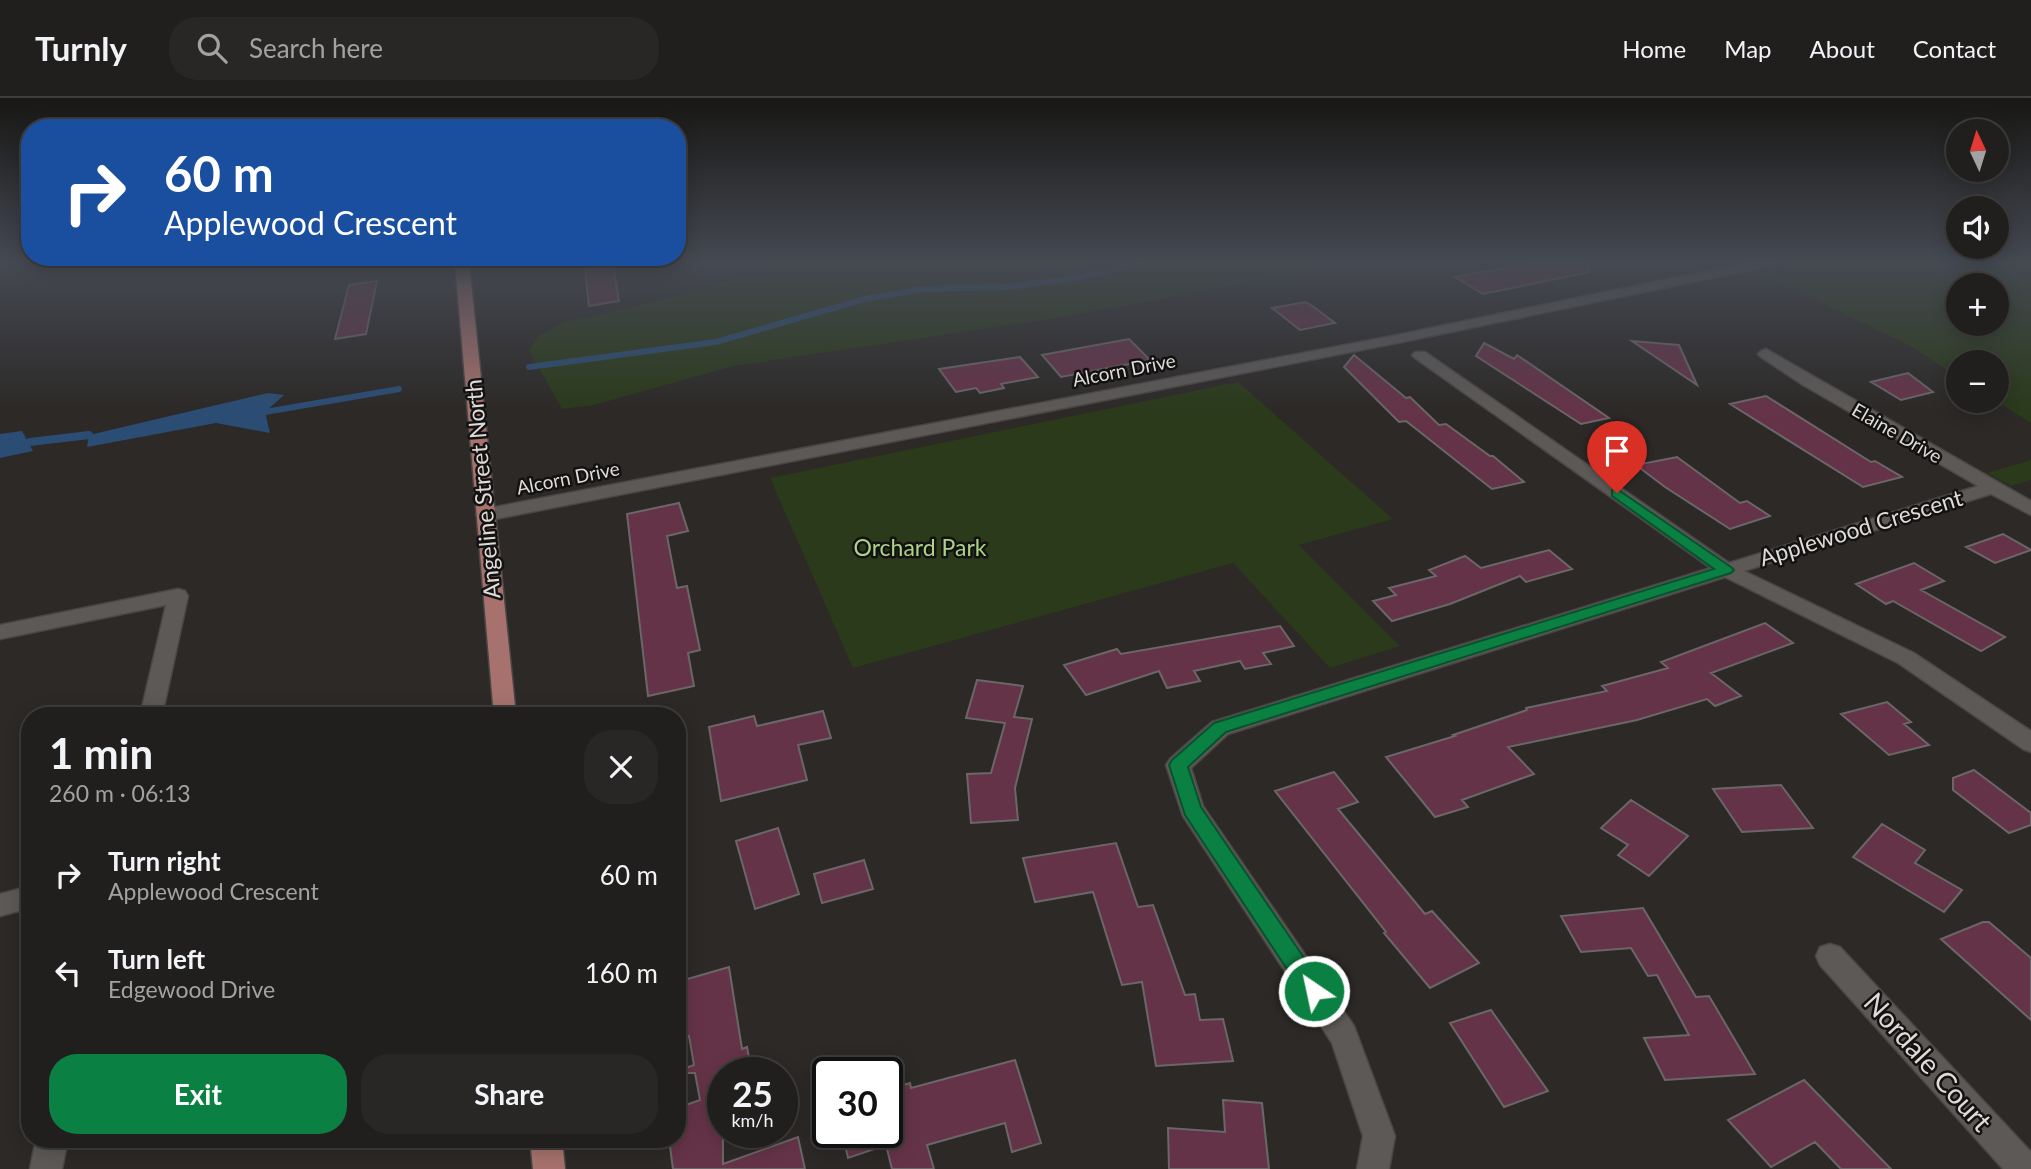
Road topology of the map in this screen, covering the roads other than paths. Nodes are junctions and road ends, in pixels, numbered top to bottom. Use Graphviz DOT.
graph roads {
  1 [pos="467,312"];
  2 [pos="1528,312"];
  3 [pos="1766,354"];
  4 [pos="1420,355"];
  5 [pos="1990,488"];
  6 [pos="2031,509"];
  7 [pos="485,515"];
  8 [pos="1726,570"];
  9 [pos="0,632"];
  10 [pos="152,707"];
  11 [pos="504,707"];
  12 [pos="2031,743"];
  13 [pos="21,899"];
  14 [pos="0,905"];
  15 [pos="1830,956"];
  16 [pos="50,1148"];
  17 [pos="547,1148"];
  18 [pos="46,1169"];
  19 [pos="549,1169"];
  20 [pos="1373,1169"];
  21 [pos="2025,1169"];
  1 -- 7 [label="main road, Angeline Street North"];
  2 -- 7 [label="street, Alcorn Drive"];
  3 -- 5 [label="street, Elaine Drive"];
  4 -- 8 [label="street"];
  5 -- 6 [label="street, Elaine Drive"];
  5 -- 8 [label="street, Applewood Crescent"];
  7 -- 11 [label="main road, Angeline Street North"];
  8 -- 12 [label="street"];
  8 -- 20 [label="street, Applewood Crescent"];
  9 -- 10 [label="street"];
  13 -- 14 [label="street"];
  15 -- 21 [label="street, Nordale Court"];
  16 -- 18 [label="street"];
  17 -- 19 [label="main road"];
}
